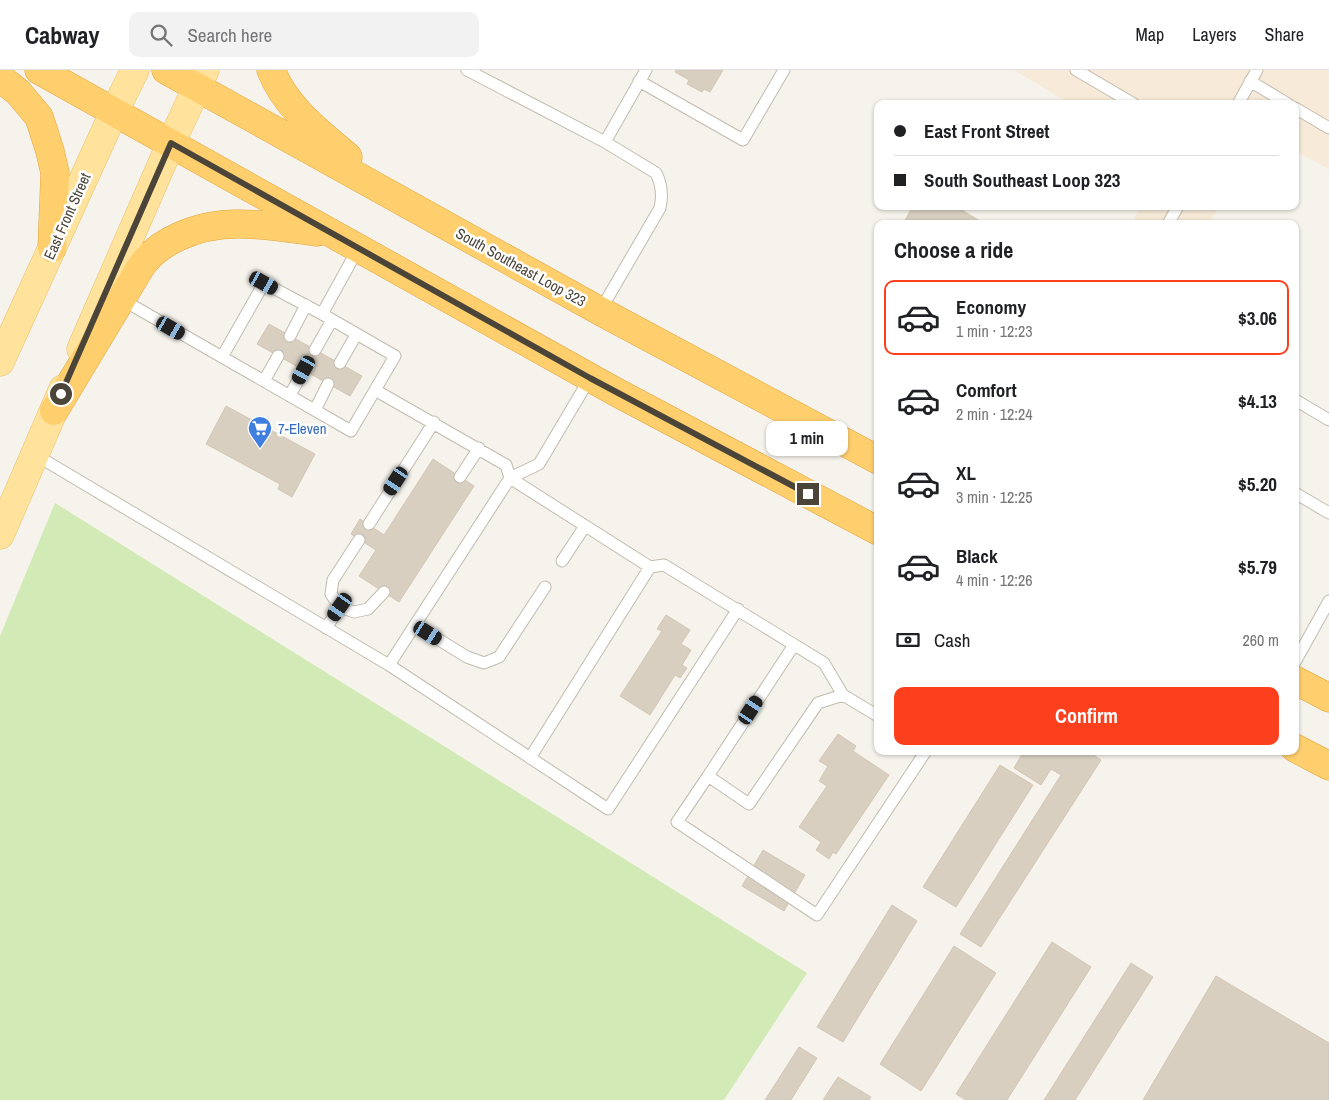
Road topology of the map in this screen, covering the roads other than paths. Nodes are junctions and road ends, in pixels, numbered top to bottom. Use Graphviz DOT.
graph roads {
  1 [pos="40,70"];
  2 [pos="135,70"];
  3 [pos="166,70"];
  4 [pos="271,70"];
  5 [pos="467,70"];
  6 [pos="646,70"];
  7 [pos="784,70"];
  8 [pos="1076,70"];
  9 [pos="1257,70"];
  10 [pos="0,78"];
  11 [pos="201,78"];
  12 [pos="639,81"];
  13 [pos="1250,81"];
  14 [pos="1127,100"];
  15 [pos="1240,100"];
  16 [pos="1281,100"];
  17 [pos="1299,110"];
  18 [pos="114,112"];
  19 [pos="1329,128"];
  20 [pos="604,142"];
  21 [pos="171,143"];
  22 [pos="386,192"];
  23 [pos="332,235"];
  24 [pos="52,248"];
  25 [pos="358,249"];
  26 [pos="121,299"];
  27 [pos="306,306"];
  28 [pos="600,311"];
  29 [pos="327,317"];
  30 [pos="356,335"];
  31 [pos="290,336"];
  32 [pos="315,350"];
  33 [pos="278,356"];
  34 [pos="222,357"];
  35 [pos="0,362"];
  36 [pos="340,364"];
  37 [pos="304,370"];
  38 [pos="590,378"];
  39 [pos="264,381"];
  40 [pos="328,384"];
  41 [pos="375,390"];
  42 [pos="290,396"];
  43 [pos="1299,402"];
  44 [pos="315,410"];
  45 [pos="54,411"];
  46 [pos="1329,420"];
  47 [pos="434,422"];
  48 [pos="479,448"];
  49 [pos="34,454"];
  50 [pos="874,458"];
  51 [pos="460,477"];
  52 [pos="510,478"];
  53 [pos="1299,495"];
  54 [pos="1329,513"];
  55 [pos="369,524"];
  56 [pos="585,526"];
  57 [pos="874,529"];
  58 [pos="0,535"];
  59 [pos="359,540"];
  60 [pos="562,561"];
  61 [pos="650,567"];
  62 [pos="545,587"];
  63 [pos="384,592"];
  64 [pos="1329,601"];
  65 [pos="340,607"];
  66 [pos="738,609"];
  67 [pos="415,625"];
  68 [pos="326,628"];
  69 [pos="794,645"];
  70 [pos="1299,655"];
  71 [pos="389,665"];
  72 [pos="1299,682"];
  73 [pos="843,695"];
  74 [pos="1329,698"];
  75 [pos="874,714"];
  76 [pos="1299,750"];
  77 [pos="923,755"];
  78 [pos="530,758"];
  79 [pos="1329,766"];
  80 [pos="708,776"];
  1 -- 18 [label="highway"];
  2 -- 18 [label="main road, East Front Street"];
  3 -- 11 [label="highway, South Southeast Loop 323"];
  4 -- 22 [label="highway"];
  5 -- 20 [label="lane"];
  6 -- 12 [label="lane"];
  7 -- 12 [label="lane"];
  8 -- 14 [label="lane"];
  9 -- 13 [label="lane"];
  10 -- 24 [label="highway"];
  11 -- 21 [label="main road"];
  11 -- 22 [label="highway, South Southeast Loop 323"];
  12 -- 20 [label="lane"];
  13 -- 15 [label="lane"];
  13 -- 16 [label="lane"];
  17 -- 19 [label="lane"];
  18 -- 21 [label="highway"];
  18 -- 24 [label="main road, East Front Street"];
  20 -- 28 [label="lane"];
  21 -- 23 [label="highway"];
  21 -- 45 [label="main road"];
  22 -- 28 [label="highway, South Southeast Loop 323"];
  23 -- 25 [label="highway"];
  23 -- 26 [label="highway"];
  24 -- 35 [label="main road, East Front Street"];
  25 -- 29 [label="lane"];
  25 -- 38 [label="highway"];
  26 -- 34 [label="lane"];
  26 -- 45 [label="highway"];
  27 -- 29 [label="lane"];
  27 -- 31 [label="lane"];
  27 -- 34 [label="lane"];
  28 -- 50 [label="highway, South Southeast Loop 323"];
  29 -- 30 [label="lane"];
  29 -- 32 [label="lane"];
  30 -- 36 [label="lane"];
  30 -- 41 [label="lane"];
  33 -- 39 [label="lane"];
  34 -- 39 [label="lane"];
  37 -- 42 [label="lane"];
  38 -- 52 [label="lane"];
  38 -- 57 [label="highway"];
  39 -- 42 [label="lane"];
  40 -- 44 [label="lane"];
  41 -- 44 [label="lane"];
  41 -- 47 [label="lane"];
  42 -- 44 [label="lane"];
  43 -- 46 [label="lane"];
  45 -- 49 [label="main road"];
  47 -- 48 [label="lane"];
  47 -- 55 [label="lane"];
  48 -- 51 [label="lane"];
  48 -- 52 [label="lane"];
  49 -- 58 [label="main road"];
  49 -- 68 [label="lane"];
  52 -- 56 [label="lane"];
  52 -- 67 [label="lane"];
  53 -- 54 [label="lane"];
  56 -- 60 [label="lane"];
  56 -- 61 [label="lane"];
  59 -- 65 [label="lane"];
  61 -- 66 [label="lane"];
  61 -- 78 [label="lane"];
  62 -- 67 [label="lane"];
  63 -- 65 [label="lane"];
  64 -- 70 [label="lane"];
  65 -- 68 [label="lane"];
  66 -- 69 [label="lane"];
  66 -- 78 [label="lane"];
  67 -- 71 [label="lane"];
  68 -- 71 [label="lane"];
  69 -- 73 [label="lane"];
  69 -- 80 [label="lane"];
  71 -- 78 [label="lane"];
  72 -- 74 [label="highway"];
  73 -- 75 [label="lane"];
  73 -- 80 [label="lane"];
  76 -- 79 [label="highway"];
  77 -- 80 [label="lane"];
}
